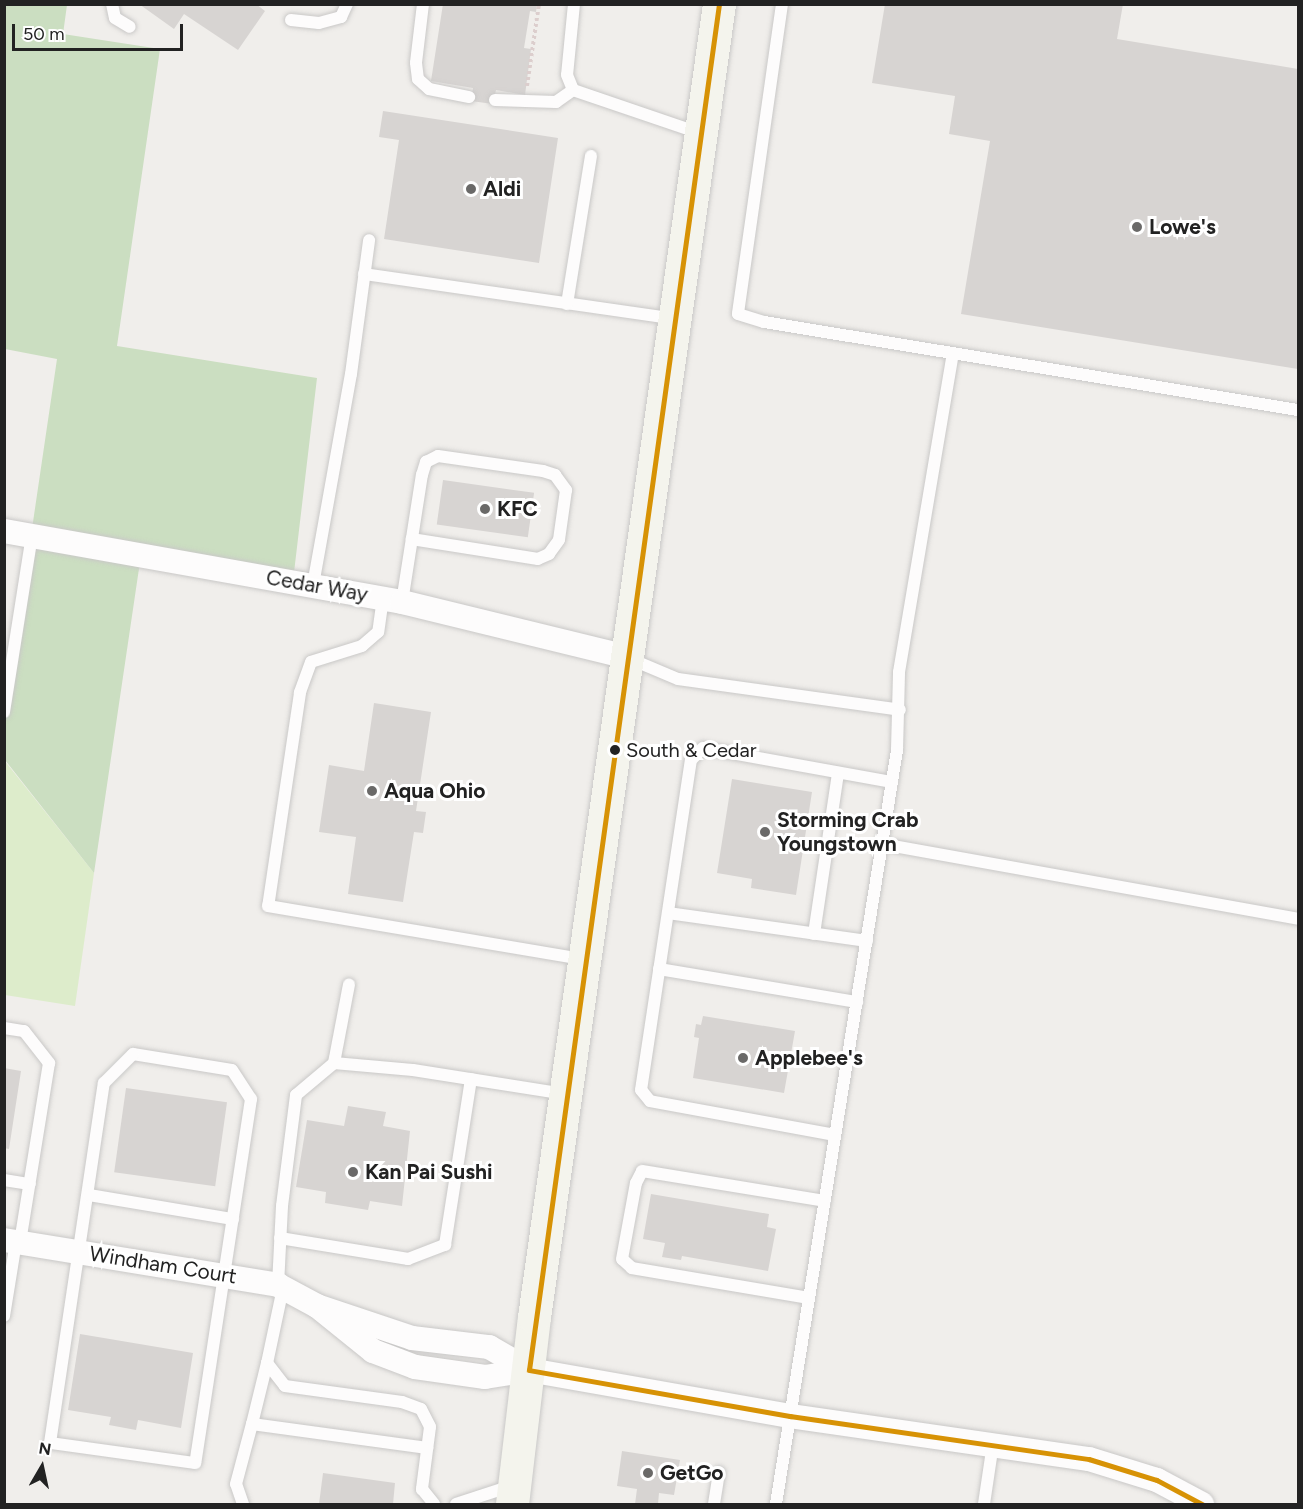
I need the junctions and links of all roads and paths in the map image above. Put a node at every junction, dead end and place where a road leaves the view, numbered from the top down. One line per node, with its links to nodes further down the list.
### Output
1 (112, 4): 9 (lane)
2 (347, 4): 8 (lane)
3 (423, 4): 11 (lane)
4 (539, 4): 13 (path)
5 (574, 4): 10 (lane)
6 (719, 4): 14 (main road)
7 (782, 4): 20 (lane)
8 (291, 20)
9 (130, 27)
10 (573, 90): 13 (lane); 14 (lane)
11 (469, 97)
12 (495, 100): 13 (lane)
13 (525, 101)
14 (701, 134): 19 (main road)
15 (591, 156): 18 (lane)
16 (369, 240): 17 (lane)
17 (364, 274): 18 (lane); 25 (lane)
18 (567, 304): 19 (lane)
19 (675, 319): 27 (main road)
20 (953, 354): 21 (lane); 28 (lane)
21 (1299, 410)
22 (4, 531): 23 (street, Cedar Way)
23 (32, 536): 25 (street, Cedar Way); 29 (lane)
24 (412, 539): 24 (lane); 26 (lane)
25 (313, 585): 26 (street, Cedar Way)
26 (393, 600): 27 (street, Cedar Way); 37 (lane)
27 (627, 657): 28 (lane); 37 (main road)
28 (900, 710): 31 (lane)
29 (4, 712)
30 (838, 772): 31 (lane); 33 (lane); 35 (lane)
31 (892, 782): 32 (lane)
32 (882, 844): 34 (lane); 36 (lane)
33 (668, 913): 35 (lane); 38 (lane)
34 (1299, 919)
35 (814, 934): 36 (lane)
36 (867, 941): 40 (lane)
37 (585, 960): 44 (main road)
38 (659, 969): 40 (lane); 45 (lane)
39 (349, 984): 42 (lane)
40 (857, 1002): 45 (lane)
41 (4, 1028): 47 (lane)
42 (334, 1063): 43 (lane); 51 (lane)
43 (471, 1079): 44 (lane); 51 (lane)
44 (566, 1094): 60 (main road)
45 (836, 1135): 49 (lane)
46 (4, 1180): 47 (lane)
47 (30, 1184): 52 (lane)
48 (89, 1195): 50 (lane); 50 (lane); 53 (lane)
49 (825, 1201): 57 (lane); 57 (lane)
50 (233, 1219): 54 (lane)
51 (280, 1238): 55 (lane)
52 (13, 1241): 53 (street, Windham Court); 56 (lane)
53 (82, 1252): 54 (street, Windham Court); 54 (lane)
54 (225, 1275): 55 (street, Windham Court)
55 (281, 1287): 59 (lane); 60 (street, Windham Court)
56 (6, 1297): 58 (lane)
57 (809, 1298): 61 (lane)
58 (4, 1316)
59 (267, 1363): 62 (lane); 64 (lane)
60 (529, 1370): 61 (street, Windham Court); 66 (main road)
61 (790, 1416): 63 (street, Windham Court); 71 (lane)
62 (252, 1424): 64 (lane); 67 (lane)
63 (993, 1444): 72 (lane); 73 (street, Windham Court)
64 (427, 1448): 68 (lane)
65 (719, 1472): 70 (lane)
66 (513, 1494): 69 (lane)
67 (243, 1504)
68 (431, 1504)
69 (456, 1504)
70 (714, 1504)
71 (776, 1504)
72 (984, 1504)
73 (1202, 1504)

